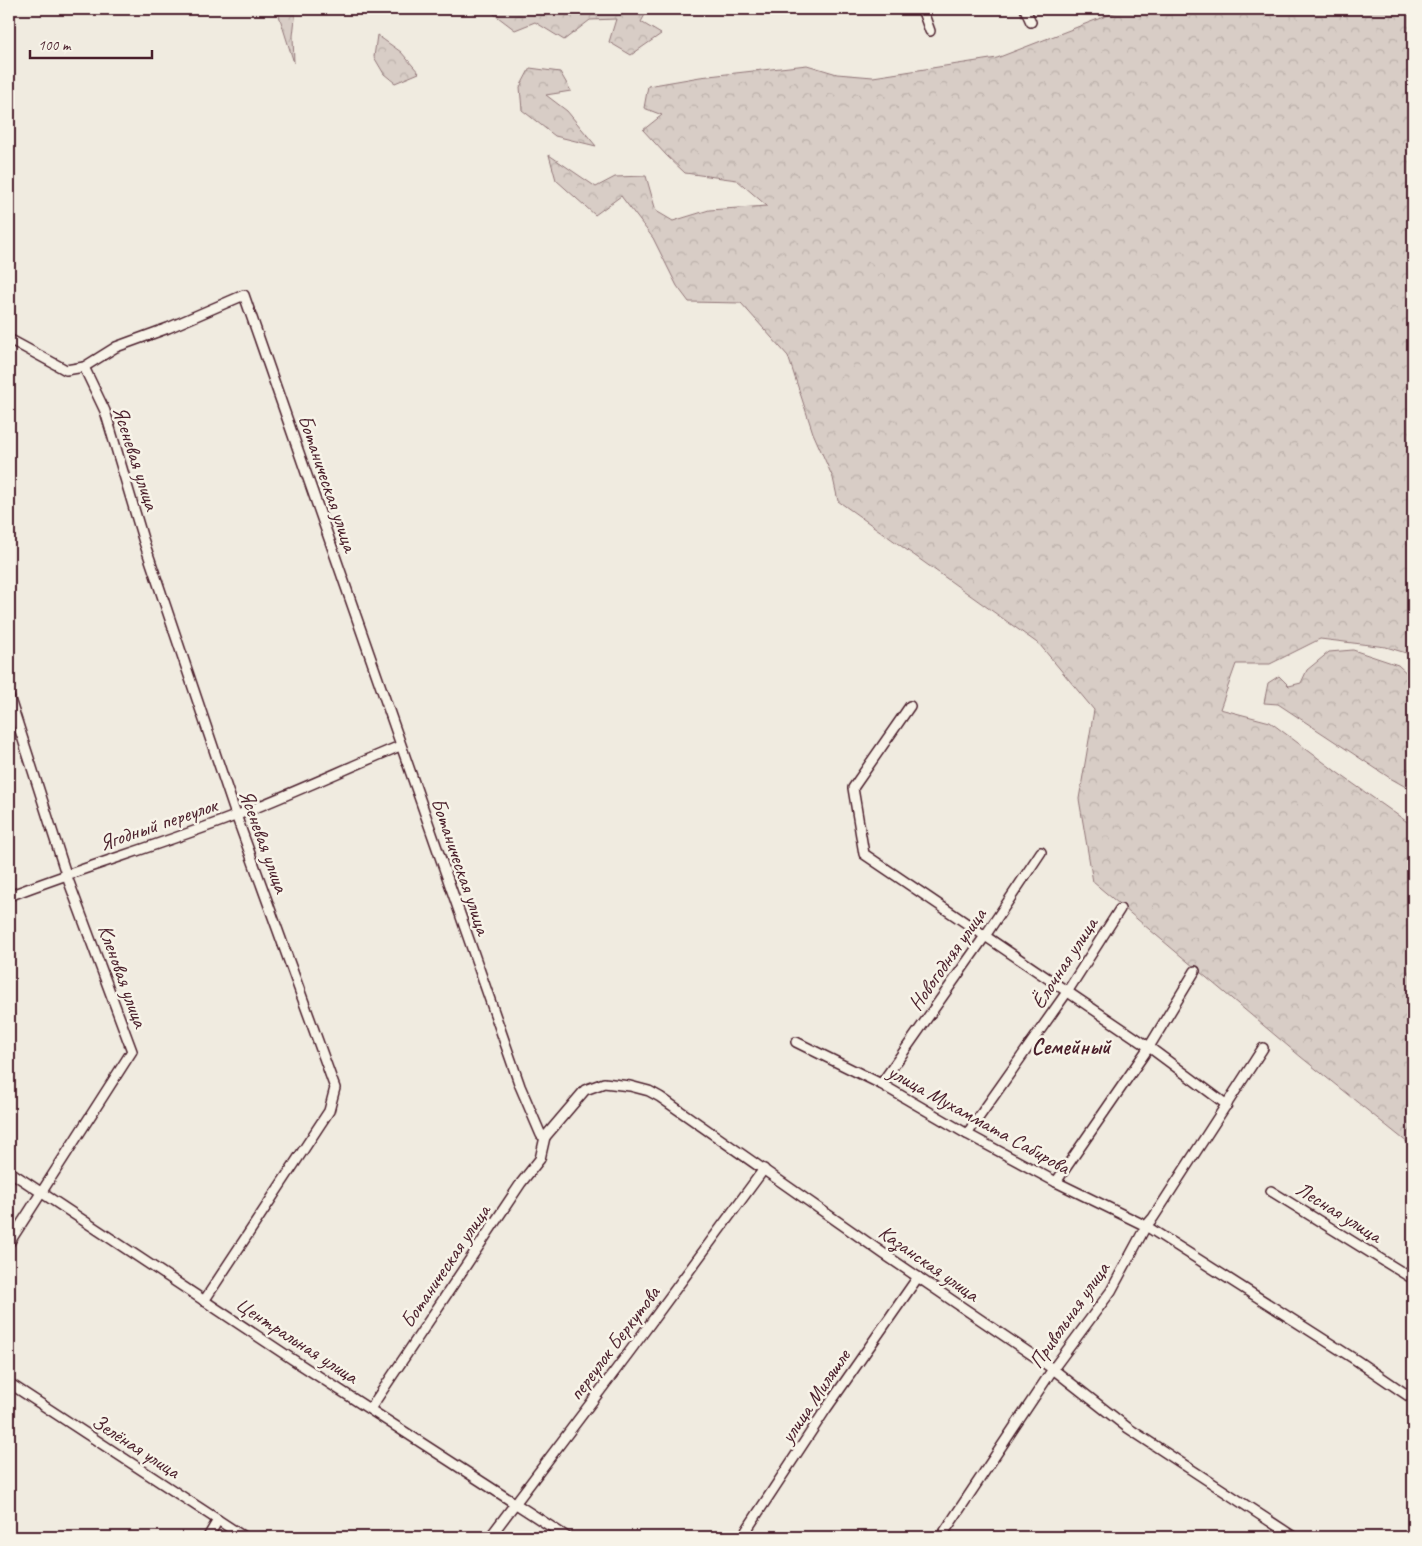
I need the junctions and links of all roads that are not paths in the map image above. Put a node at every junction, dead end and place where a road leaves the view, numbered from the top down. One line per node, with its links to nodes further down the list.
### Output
1 (922, 9): 4 (street)
2 (1026, 9): 3 (street)
3 (1031, 22)
4 (930, 31)
5 (9, 339): 6 (street)
6 (84, 367): 9 (street, Ботаническая улица); 10 (street, Ясеневая улица)
7 (9, 696): 12 (street, Кленовая улица)
8 (910, 706): 15 (street)
9 (400, 746): 10 (street, Ягодный переулок); 24 (street, Ботаническая улица)
10 (236, 816): 12 (street, Ягодный переулок); 34 (street, Ясеневая улица)
11 (1041, 852): 15 (street, Новогодняя улица)
12 (66, 874): 13 (street, Ягодный переулок); 29 (street, Кленовая улица)
13 (9, 896)
14 (1120, 909): 17 (street, Ёлочная улица)
15 (985, 936): 17 (street); 21 (street, Новогодняя улица)
16 (1195, 971): 19 (street)
17 (1067, 992): 19 (street); 23 (street, Ёлочная улица)
18 (796, 1042): 21 (street, улица Мухаммата Сабирова)
19 (1149, 1047): 22 (street); 27 (street)
20 (1263, 1048): 22 (street, Привольная улица)
21 (881, 1084): 23 (street, улица Мухаммата Сабирова)
22 (1227, 1105): 30 (street, Привольная улица)
23 (967, 1134): 27 (street, улица Мухаммата Сабирова)
24 (545, 1137): 25 (street, Казанская улица); 38 (street, Ботаническая улица)
25 (764, 1169): 32 (street, Казанская улица); 39 (street, переулок Беркутова)
26 (9, 1171): 29 (street, Центральная улица)
27 (1056, 1182): 30 (street, улица Мухаммата Сабирова)
28 (1272, 1191): 33 (street, Лесная улица)
29 (42, 1193): 31 (street, Кленовая улица); 34 (street, Центральная улица)
30 (1146, 1226): 35 (street, Привольная улица); 37 (street)
31 (9, 1243)
32 (918, 1277): 35 (street, Казанская улица); 46 (street, улица Миляшле)
33 (1413, 1279)
34 (204, 1301): 38 (street, Центральная улица)
35 (1053, 1369): 41 (street, Привольная улица); 48 (street, Казанская улица)
36 (9, 1383): 40 (street, Зелёная улица)
37 (1413, 1399)
38 (370, 1409): 39 (street, Центральная улица)
39 (516, 1503): 44 (street, переулок Беркутова); 45 (street, Центральная улица)
40 (218, 1520): 42 (street); 43 (street, Зелёная улица)
41 (943, 1535): 47 (street)
42 (208, 1537)
43 (244, 1537)
44 (490, 1537)
45 (567, 1537)
46 (742, 1537)
47 (953, 1537)
48 (1294, 1537)

